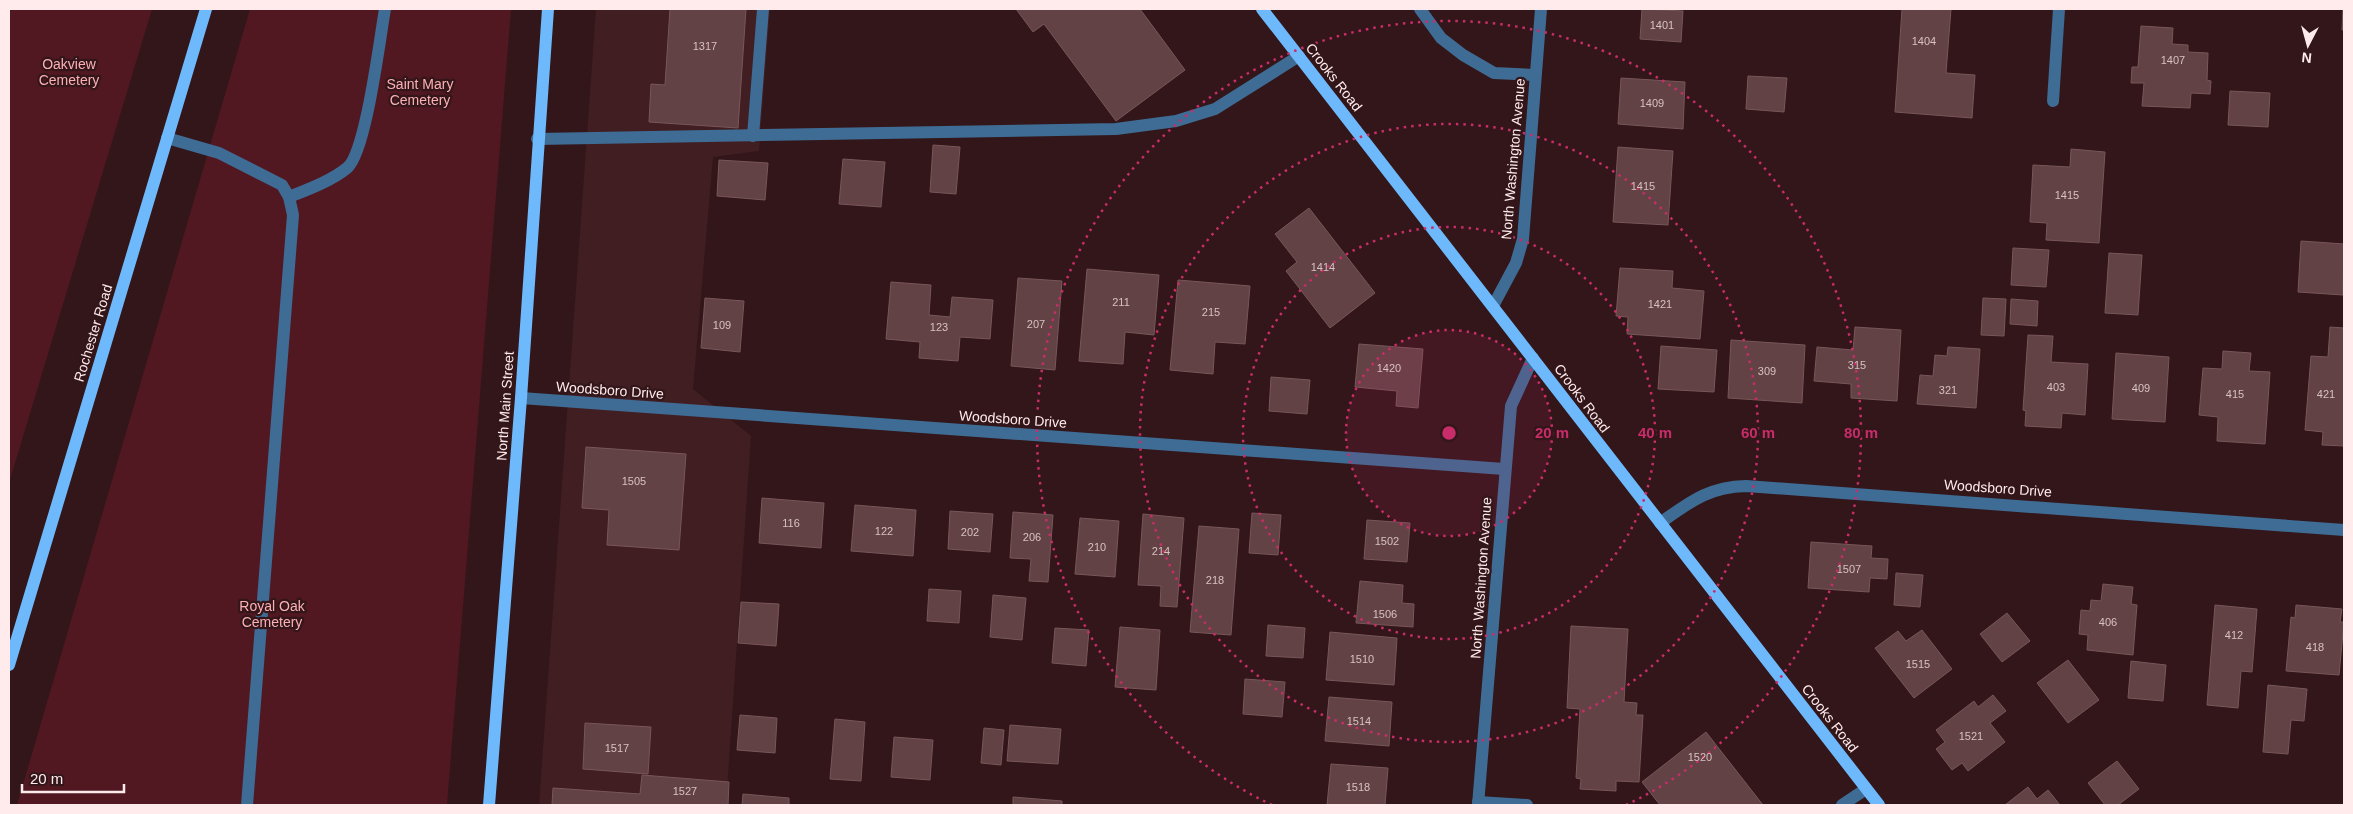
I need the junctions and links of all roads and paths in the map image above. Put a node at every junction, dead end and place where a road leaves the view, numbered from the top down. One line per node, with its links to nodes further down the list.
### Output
1 (206, 9): 13 (main road, Rochester Road)
2 (385, 9): 15 (street)
3 (548, 9): 14 (main road, North Main Street)
4 (764, 9): 12 (street)
5 (1262, 9): 9 (main road, Crooks Road)
6 (1420, 9): 10 (street)
7 (1541, 9): 10 (street, North Washington Avenue)
8 (2059, 9): 11 (street)
9 (1299, 56): 12 (street); 16 (main road, Crooks Road)
10 (1535, 74): 16 (street, North Washington Avenue)
11 (2053, 101)
12 (753, 136): 14 (street)
13 (167, 138): 15 (street); 22 (main road, Rochester Road)
14 (537, 139): 18 (main road, North Main Street)
15 (289, 196): 25 (street)
16 (1494, 306): 17 (main road, Crooks Road)
17 (1533, 358): 19 (street, North Washington Avenue); 20 (main road, Crooks Road)
18 (521, 398): 19 (street, Woodsboro Drive); 26 (main road, North Main Street)
19 (1504, 469): 24 (street, North Washington Avenue)
20 (1660, 523): 21 (street, Woodsboro Drive); 23 (main road, Crooks Road)
21 (2344, 530)
22 (9, 665)
23 (1866, 789): 28 (street); 29 (main road, Crooks Road)
24 (1478, 804): 27 (street)
25 (247, 805)
26 (488, 805)
27 (1527, 805)
28 (1842, 805)
29 (1879, 805)

